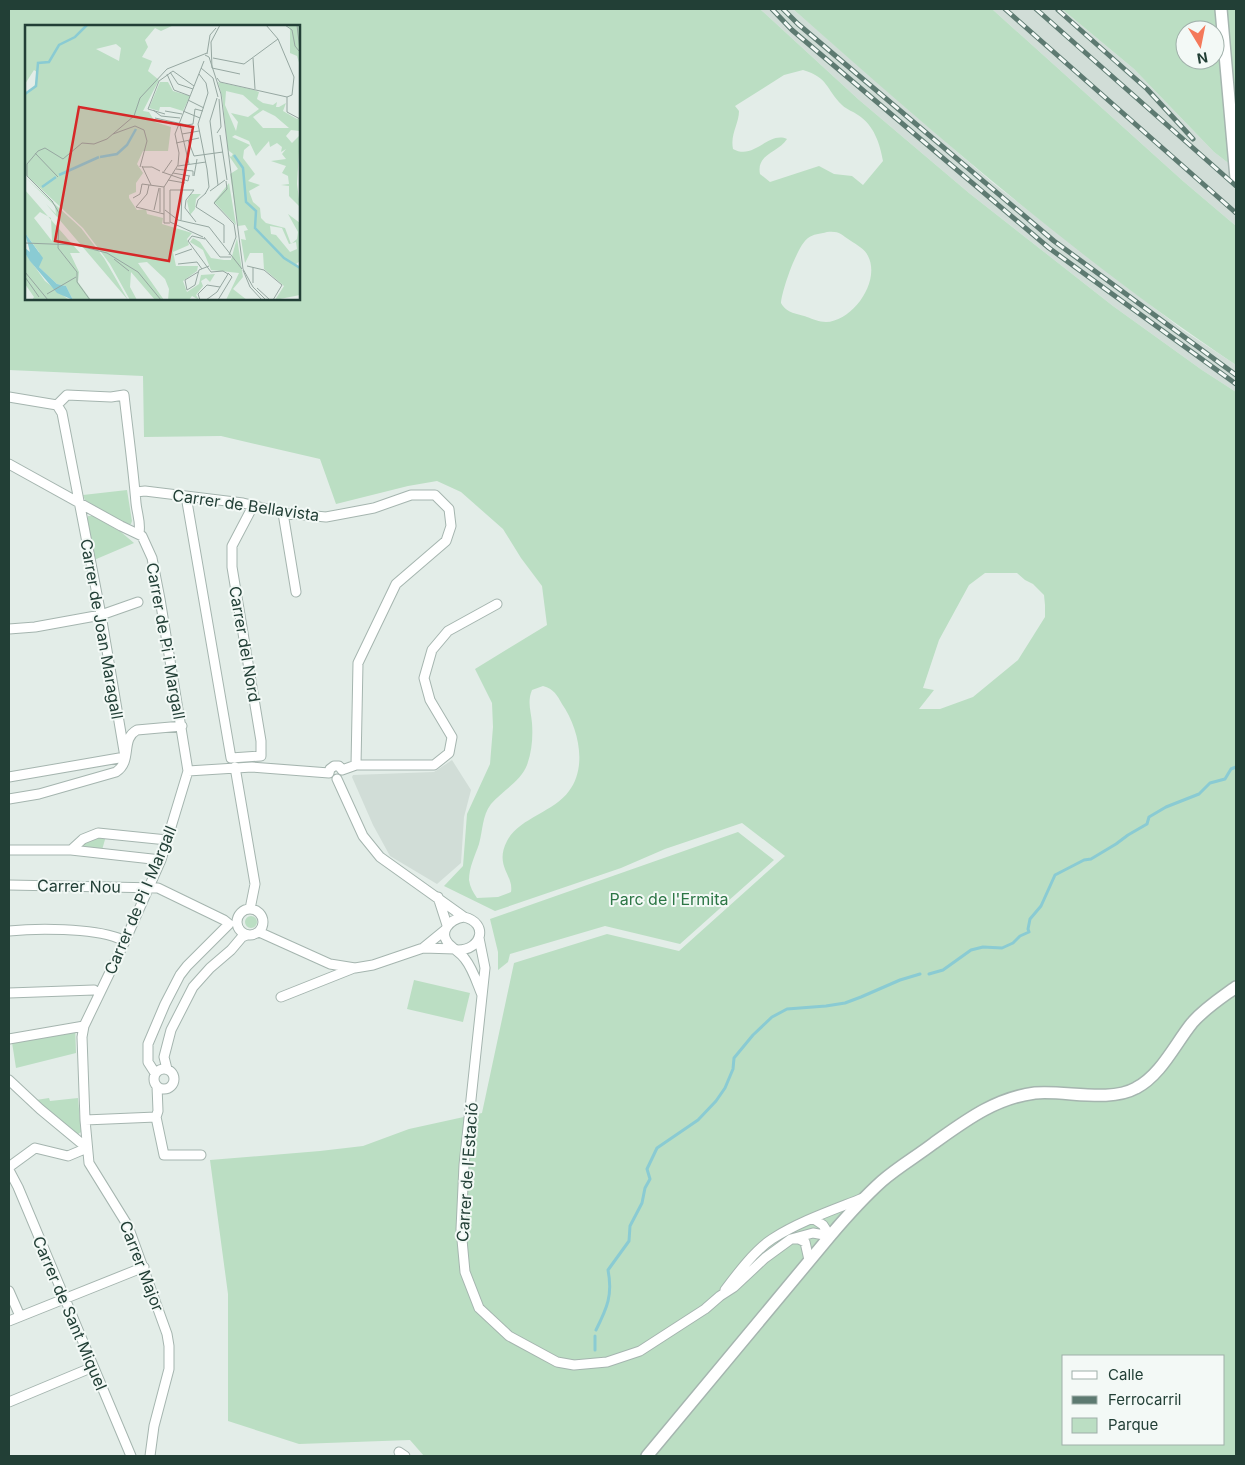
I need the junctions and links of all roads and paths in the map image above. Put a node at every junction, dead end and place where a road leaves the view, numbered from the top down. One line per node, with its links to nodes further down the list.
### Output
1 (1221, 9): 2 (street)
2 (1236, 174): 3 (street)
3 (1236, 178)
4 (9, 397): 5 (street)
5 (56, 405): 7 (street); 9 (street, Carrer de Joan Maragall)
6 (9, 464): 9 (street)
7 (136, 492): 8 (street, Carrer de Bellavista); 12 (street)
8 (186, 496): 10 (street, Carrer de Bellavista); 20 (street)
9 (78, 502): 12 (street); 16 (street, Carrer de Joan Maragall)
10 (253, 506): 11 (street, Carrer de Bellavista); 20 (street, Carrer del Nord)
11 (282, 513): 13 (street); 21 (street, Carrer de Bellavista)
12 (139, 533): 18 (street, Carrer de Pi i Margall)
13 (296, 592)
14 (138, 602): 16 (street)
15 (497, 604): 21 (street)
16 (101, 615): 17 (street); 19 (street, Carrer de Joan Maragall)
17 (9, 629)
18 (182, 726): 19 (street); 22 (street, Carrer de Pi i Margall)
19 (125, 757): 24 (street); 25 (street)
20 (233, 762): 22 (street); 23 (street); 33 (street)
21 (356, 765): 23 (street)
22 (188, 771): 26 (street, Carrer de Pi I Margall)
23 (333, 776): 32 (street, Carrer de l'Estació)
24 (9, 777)
25 (9, 799)
26 (167, 840): 28 (street); 29 (street, Carrer de Pi I Margall)
27 (9, 850): 28 (street)
28 (71, 850): 29 (street)
29 (161, 860): 31 (street, Carrer de Pi I Margall)
30 (9, 885): 31 (street, Carrer Nou)
31 (148, 887): 35 (street, Carrer Nou); 50 (street, Carrer de Pi I Margall)
32 (438, 897): 34 (street, Carrer de l'Estació); 36 (street)
33 (250, 909): 35 (street); 38 (street)
34 (464, 917): 36 (street); 41 (street, Carrer de l'Estació)
35 (233, 925): 39 (street); 53 (street)
36 (446, 928): 42 (street); 43 (street)
37 (9, 931): 40 (street)
38 (259, 932): 39 (street); 44 (street)
39 (247, 935): 52 (street)
40 (118, 938)
41 (479, 938): 43 (street); 48 (street, Carrer de l'Estació)
42 (423, 948): 43 (street); 44 (street)
43 (457, 950): 48 (street)
44 (355, 968): 49 (street)
45 (1236, 987): 61 (street)
46 (94, 990): 47 (street)
47 (9, 992)
48 (482, 995): 68 (street, Carrer de l'Estació)
49 (282, 997)
50 (84, 1026): 51 (street); 57 (street, Carrer Major)
51 (12, 1038)
52 (167, 1069): 53 (street); 55 (street)
53 (155, 1074): 55 (street)
54 (9, 1080): 58 (street)
55 (157, 1086): 56 (street)
56 (156, 1116): 57 (street); 59 (street)
57 (85, 1120): 58 (street, Carrer Major)
58 (87, 1148): 60 (street); 66 (street, Carrer Major)
59 (201, 1155)
60 (9, 1168): 69 (street, Carrer de Sant Miquel)
61 (865, 1197): 62 (street, Carrer de l'Estació); 63 (street)
62 (814, 1218): 63 (street); 68 (street, Carrer de l'Estació)
63 (830, 1236): 64 (street, Carrer de l'Estació); 65 (street)
64 (791, 1239): 65 (street); 68 (street, Carrer de l'Estació)
65 (809, 1260): 76 (street)
66 (144, 1267): 69 (street); 75 (street, Carrer Major)
67 (9, 1291): 70 (street)
68 (720, 1296)
69 (65, 1299): 70 (street); 72 (street, Carrer de Sant Miquel)
70 (20, 1316): 71 (street)
71 (9, 1321)
72 (93, 1367): 73 (street); 74 (street, Carrer de Sant Miquel)
73 (9, 1402)
74 (131, 1456)
75 (150, 1456)
76 (647, 1456)

